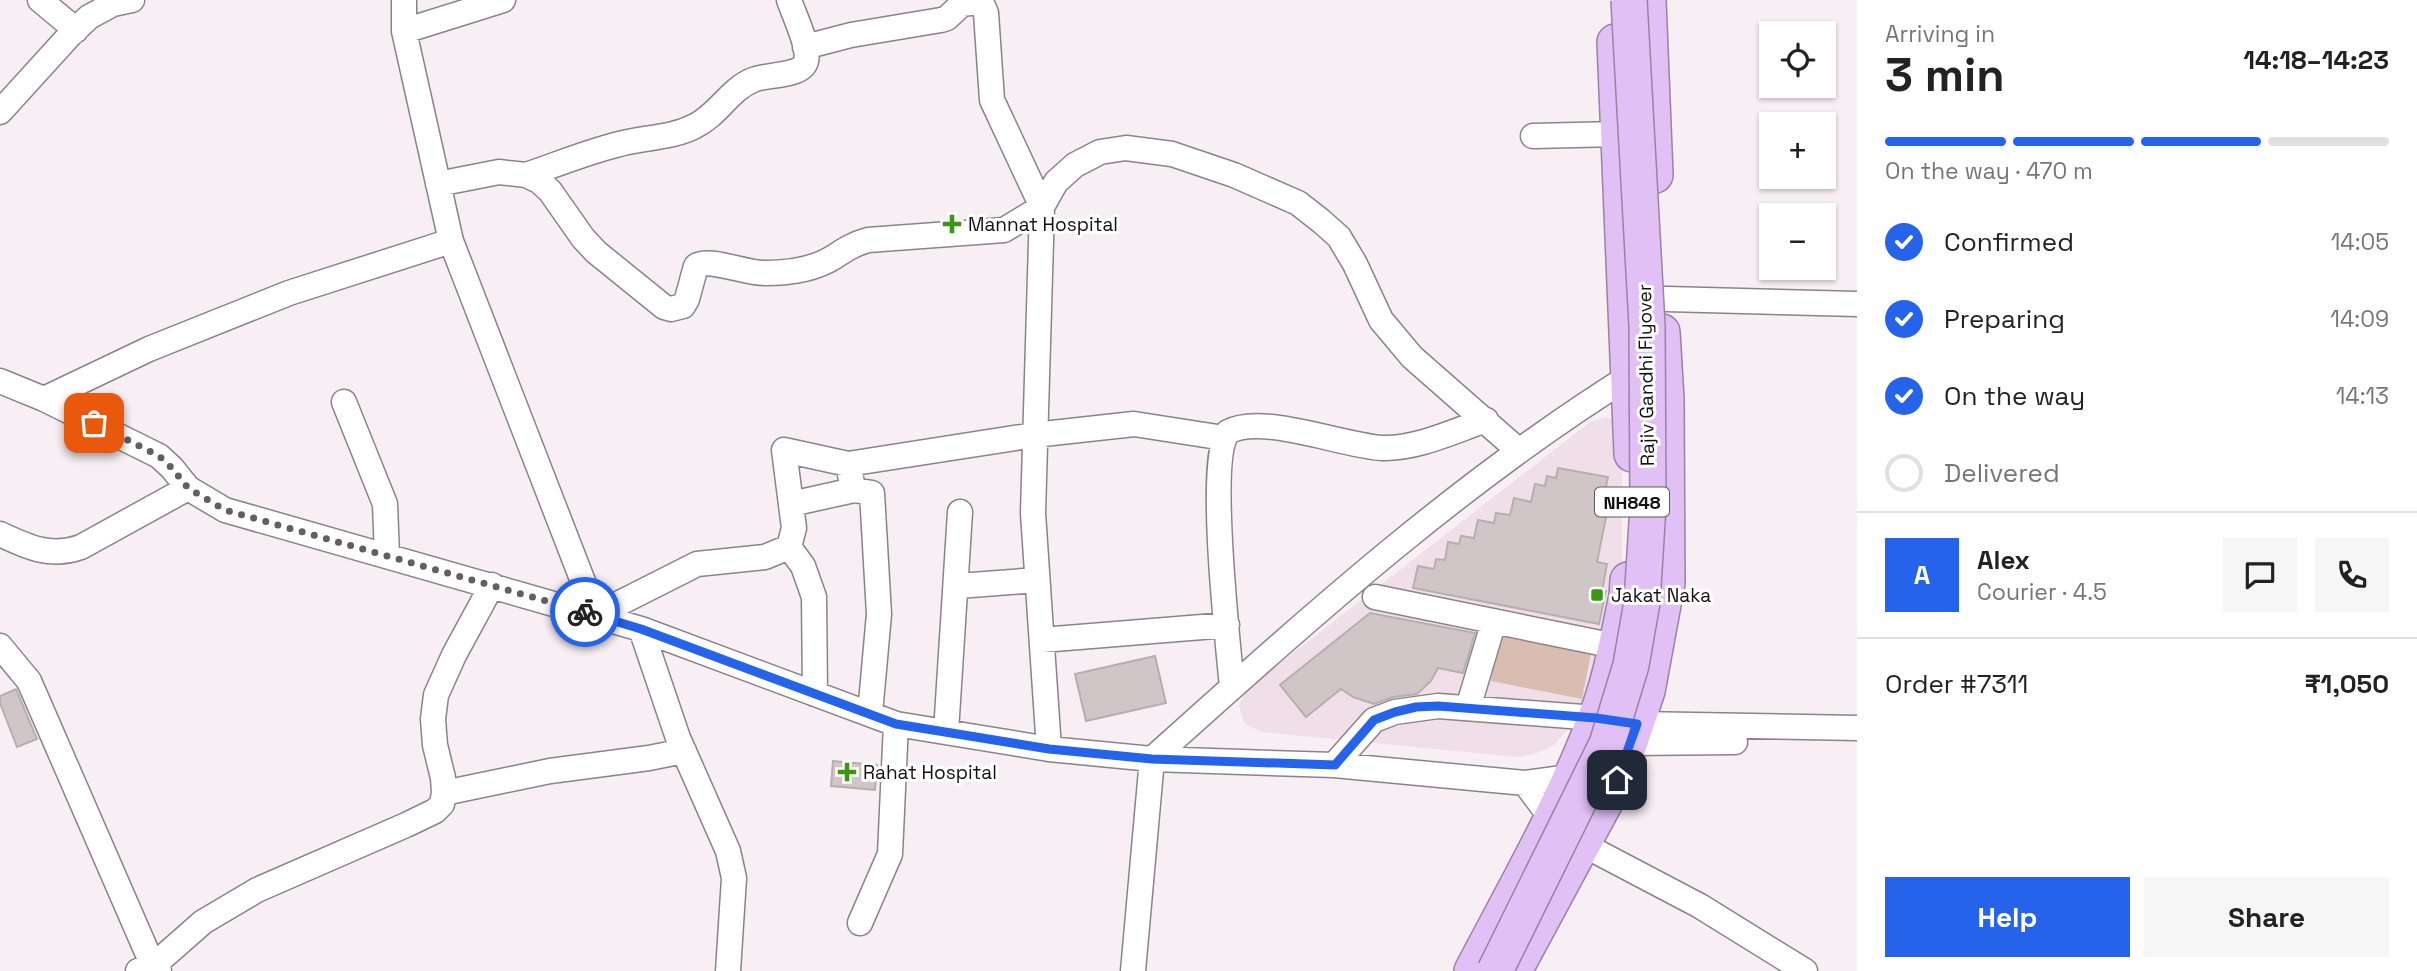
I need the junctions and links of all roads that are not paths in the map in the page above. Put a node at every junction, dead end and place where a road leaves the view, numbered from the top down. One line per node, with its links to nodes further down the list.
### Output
1 (40, 0): 10 (street)
2 (67, 0): 10 (street)
3 (132, 0): 10 (street)
4 (404, 0): 11 (street)
5 (503, 0): 11 (street)
6 (789, 0): 12 (street)
7 (1613, 0): 14 (highway, NH848)
8 (1629, 0): 76 (highway, Rajiv Gandhi Flyover, bridge)
9 (1648, 0): 21 (highway, NH848)
10 (76, 30): 13 (street)
11 (404, 31): 17 (street)
12 (805, 47): 16 (street); 18 (street)
13 (0, 112)
14 (1618, 134): 15 (street); 20 (highway, NH848)
15 (1533, 136)
16 (526, 175): 17 (street); 18 (street)
17 (438, 184): 19 (street)
18 (1042, 207): 28 (street); 29 (street)
19 (451, 241): 26 (street); 44 (street)
20 (1625, 297): 21 (street); 24 (highway, NH848)
21 (1660, 299): 22 (street); 23 (highway, NH848)
22 (1857, 304)
23 (1663, 356): 24 (street); 59 (highway, NH848)
24 (1629, 377): 31 (street); 50 (highway, NH848)
25 (0, 381): 26 (street)
26 (44, 399): 33 (street)
27 (344, 402): 39 (street)
28 (1486, 420): 30 (street); 31 (street)
29 (1034, 435): 30 (street); 32 (street); 40 (street)
30 (1224, 438): 46 (street)
31 (1518, 450): 51 (street)
32 (848, 464): 34 (street); 35 (street)
33 (188, 488): 37 (street); 39 (street)
34 (853, 490): 35 (street); 54 (street)
35 (790, 504): 38 (street)
36 (960, 512): 42 (street)
37 (0, 534)
38 (789, 547): 44 (street); 52 (street)
39 (387, 555): 41 (street)
40 (1037, 580): 42 (street); 48 (street)
41 (492, 585): 44 (street); 67 (street)
42 (955, 591): 58 (street)
43 (1375, 597): 45 (street)
44 (596, 615): 47 (street)
45 (1494, 621): 50 (street); 53 (street)
46 (1227, 625): 48 (street); 51 (street)
47 (641, 629): 52 (street); 62 (street)
48 (1042, 640): 61 (street)
49 (0, 646): 72 (street)
50 (1615, 646): 55 (highway, NH848)
51 (1232, 687): 63 (street)
52 (815, 694): 54 (street)
53 (1468, 708): 55 (street); 64 (street)
54 (870, 714): 56 (street)
55 (1592, 721): 59 (street); 65 (highway, NH848)
56 (896, 724): 58 (street); 71 (street)
57 (1857, 728): 59 (street)
58 (946, 732): 61 (street)
59 (1633, 734): 60 (street); 68 (highway, NH848)
60 (1857, 741)
61 (1049, 749): 63 (street)
62 (684, 751): 67 (street); 73 (street)
63 (1152, 759): 64 (street); 74 (street)
64 (1335, 765): 66 (street)
65 (1570, 777): 66 (street); 68 (street); 69 (highway, NH848)
66 (1525, 783): 69 (street)
67 (444, 793): 72 (street)
68 (1607, 800): 70 (highway, NH848)
69 (1551, 818): 70 (street); 75 (highway, NH848)
70 (1584, 845): 77 (highway, NH848); 78 (street)
71 (860, 923)
72 (150, 970)
73 (728, 971)
74 (1133, 971)
75 (1472, 971)
76 (1495, 971)
77 (1514, 971)
78 (1805, 971)

